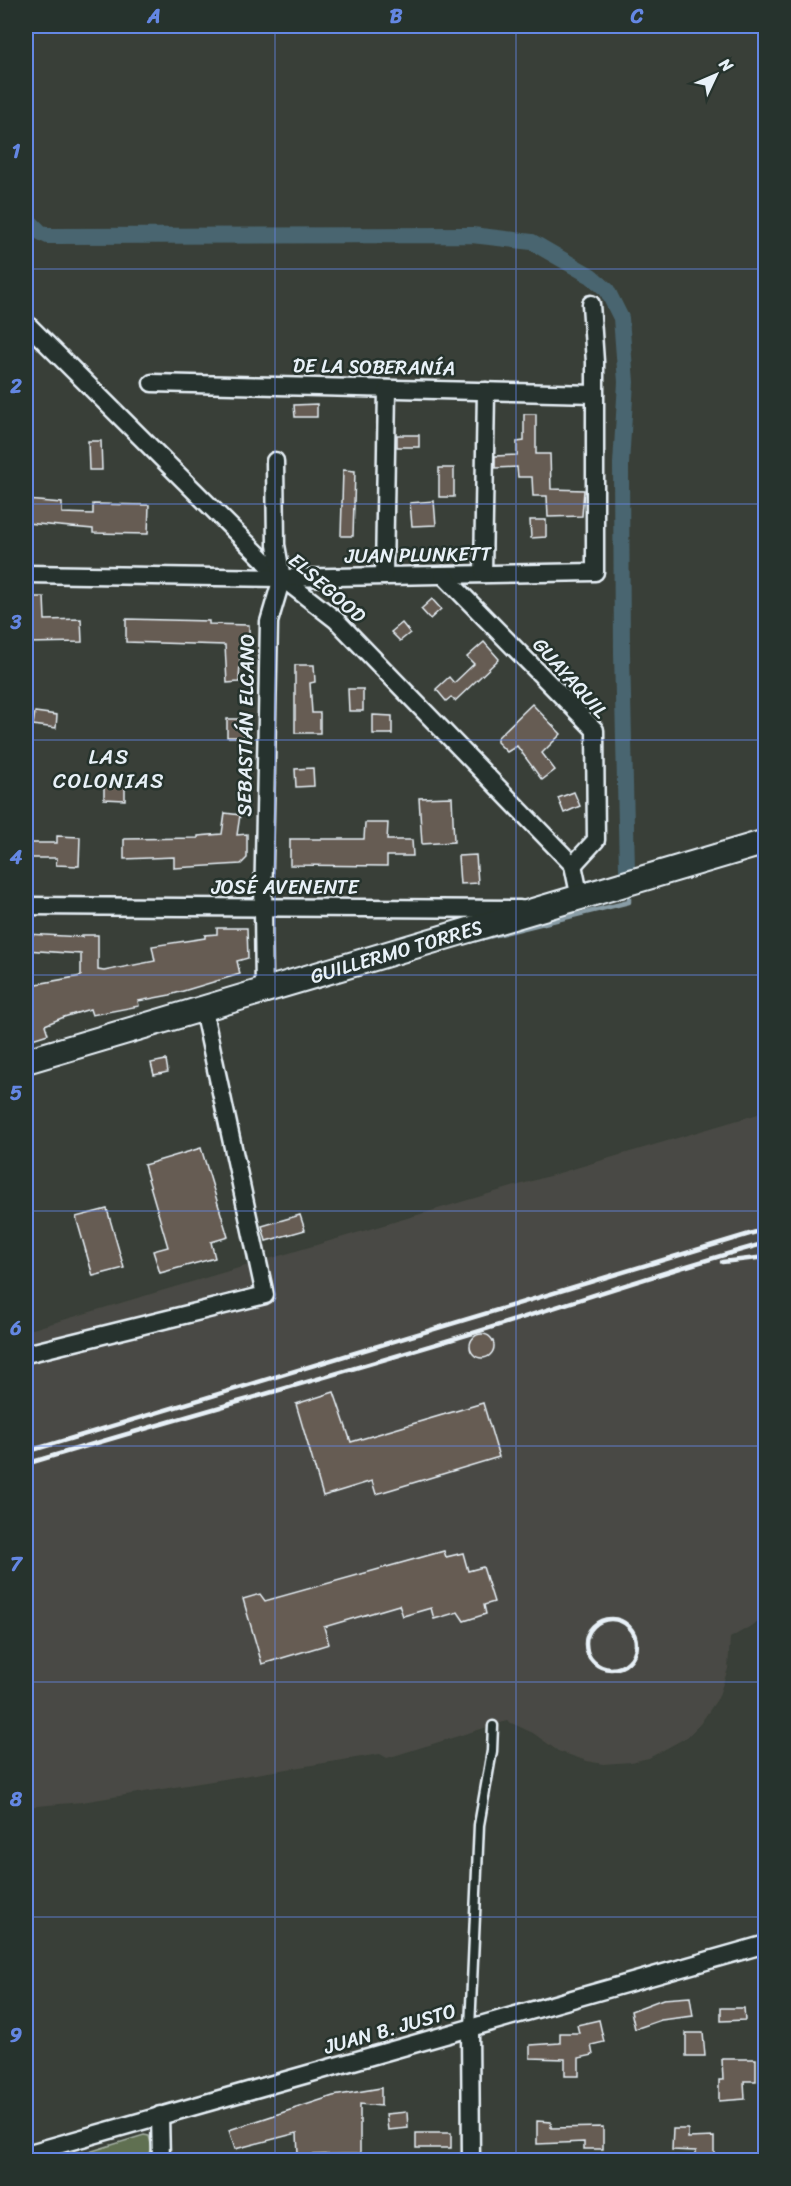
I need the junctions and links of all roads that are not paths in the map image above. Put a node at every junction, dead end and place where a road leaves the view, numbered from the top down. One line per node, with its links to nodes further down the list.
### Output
1 (591, 304): 6 (street)
2 (26, 322): 12 (street, ELSEGOOD)
3 (152, 383): 4 (street, DE LA SOBERANÍA)
4 (387, 389): 5 (street, DE LA SOBERANÍA); 11 (street)
5 (486, 391): 6 (street, DE LA SOBERANÍA); 9 (street)
6 (596, 394): 9 (street, JUAN PLUNKETT)
7 (275, 461): 12 (street, SEBASTIÁN ELCANO)
8 (26, 574): 12 (street, JUAN PLUNKETT)
9 (483, 574): 10 (street, JUAN PLUNKETT)
10 (443, 575): 11 (street, JUAN PLUNKETT); 14 (street, GUAYAQUIL)
11 (384, 576): 12 (street, JUAN PLUNKETT)
12 (282, 578): 14 (street, ELSEGOOD); 17 (street, SEBASTIÁN ELCANO)
13 (765, 842): 15 (main road, GUILLERMO TORRES)
14 (573, 865): 15 (street)
15 (580, 898): 18 (main road, GUILLERMO TORRES)
16 (26, 906): 17 (street, JOSÉ AVENENTE)
17 (262, 908): 18 (street, JOSÉ AVENENTE); 19 (street, SEBASTIÁN ELCANO)
18 (544, 909): 19 (main road, GUILLERMO TORRES)
19 (264, 991): 20 (main road, GUILLERMO TORRES)
20 (203, 1009): 21 (main road, GUILLERMO TORRES); 22 (street)
21 (26, 1061)
22 (26, 1354)
23 (493, 1726): 25 (lane)
24 (765, 1944): 25 (street, JUAN B. JUSTO)
25 (470, 2028): 26 (street, JUAN B. JUSTO); 29 (street)
26 (160, 2115): 27 (street, JUAN B. JUSTO); 28 (street)
27 (26, 2154)
28 (161, 2160)
29 (471, 2160)

